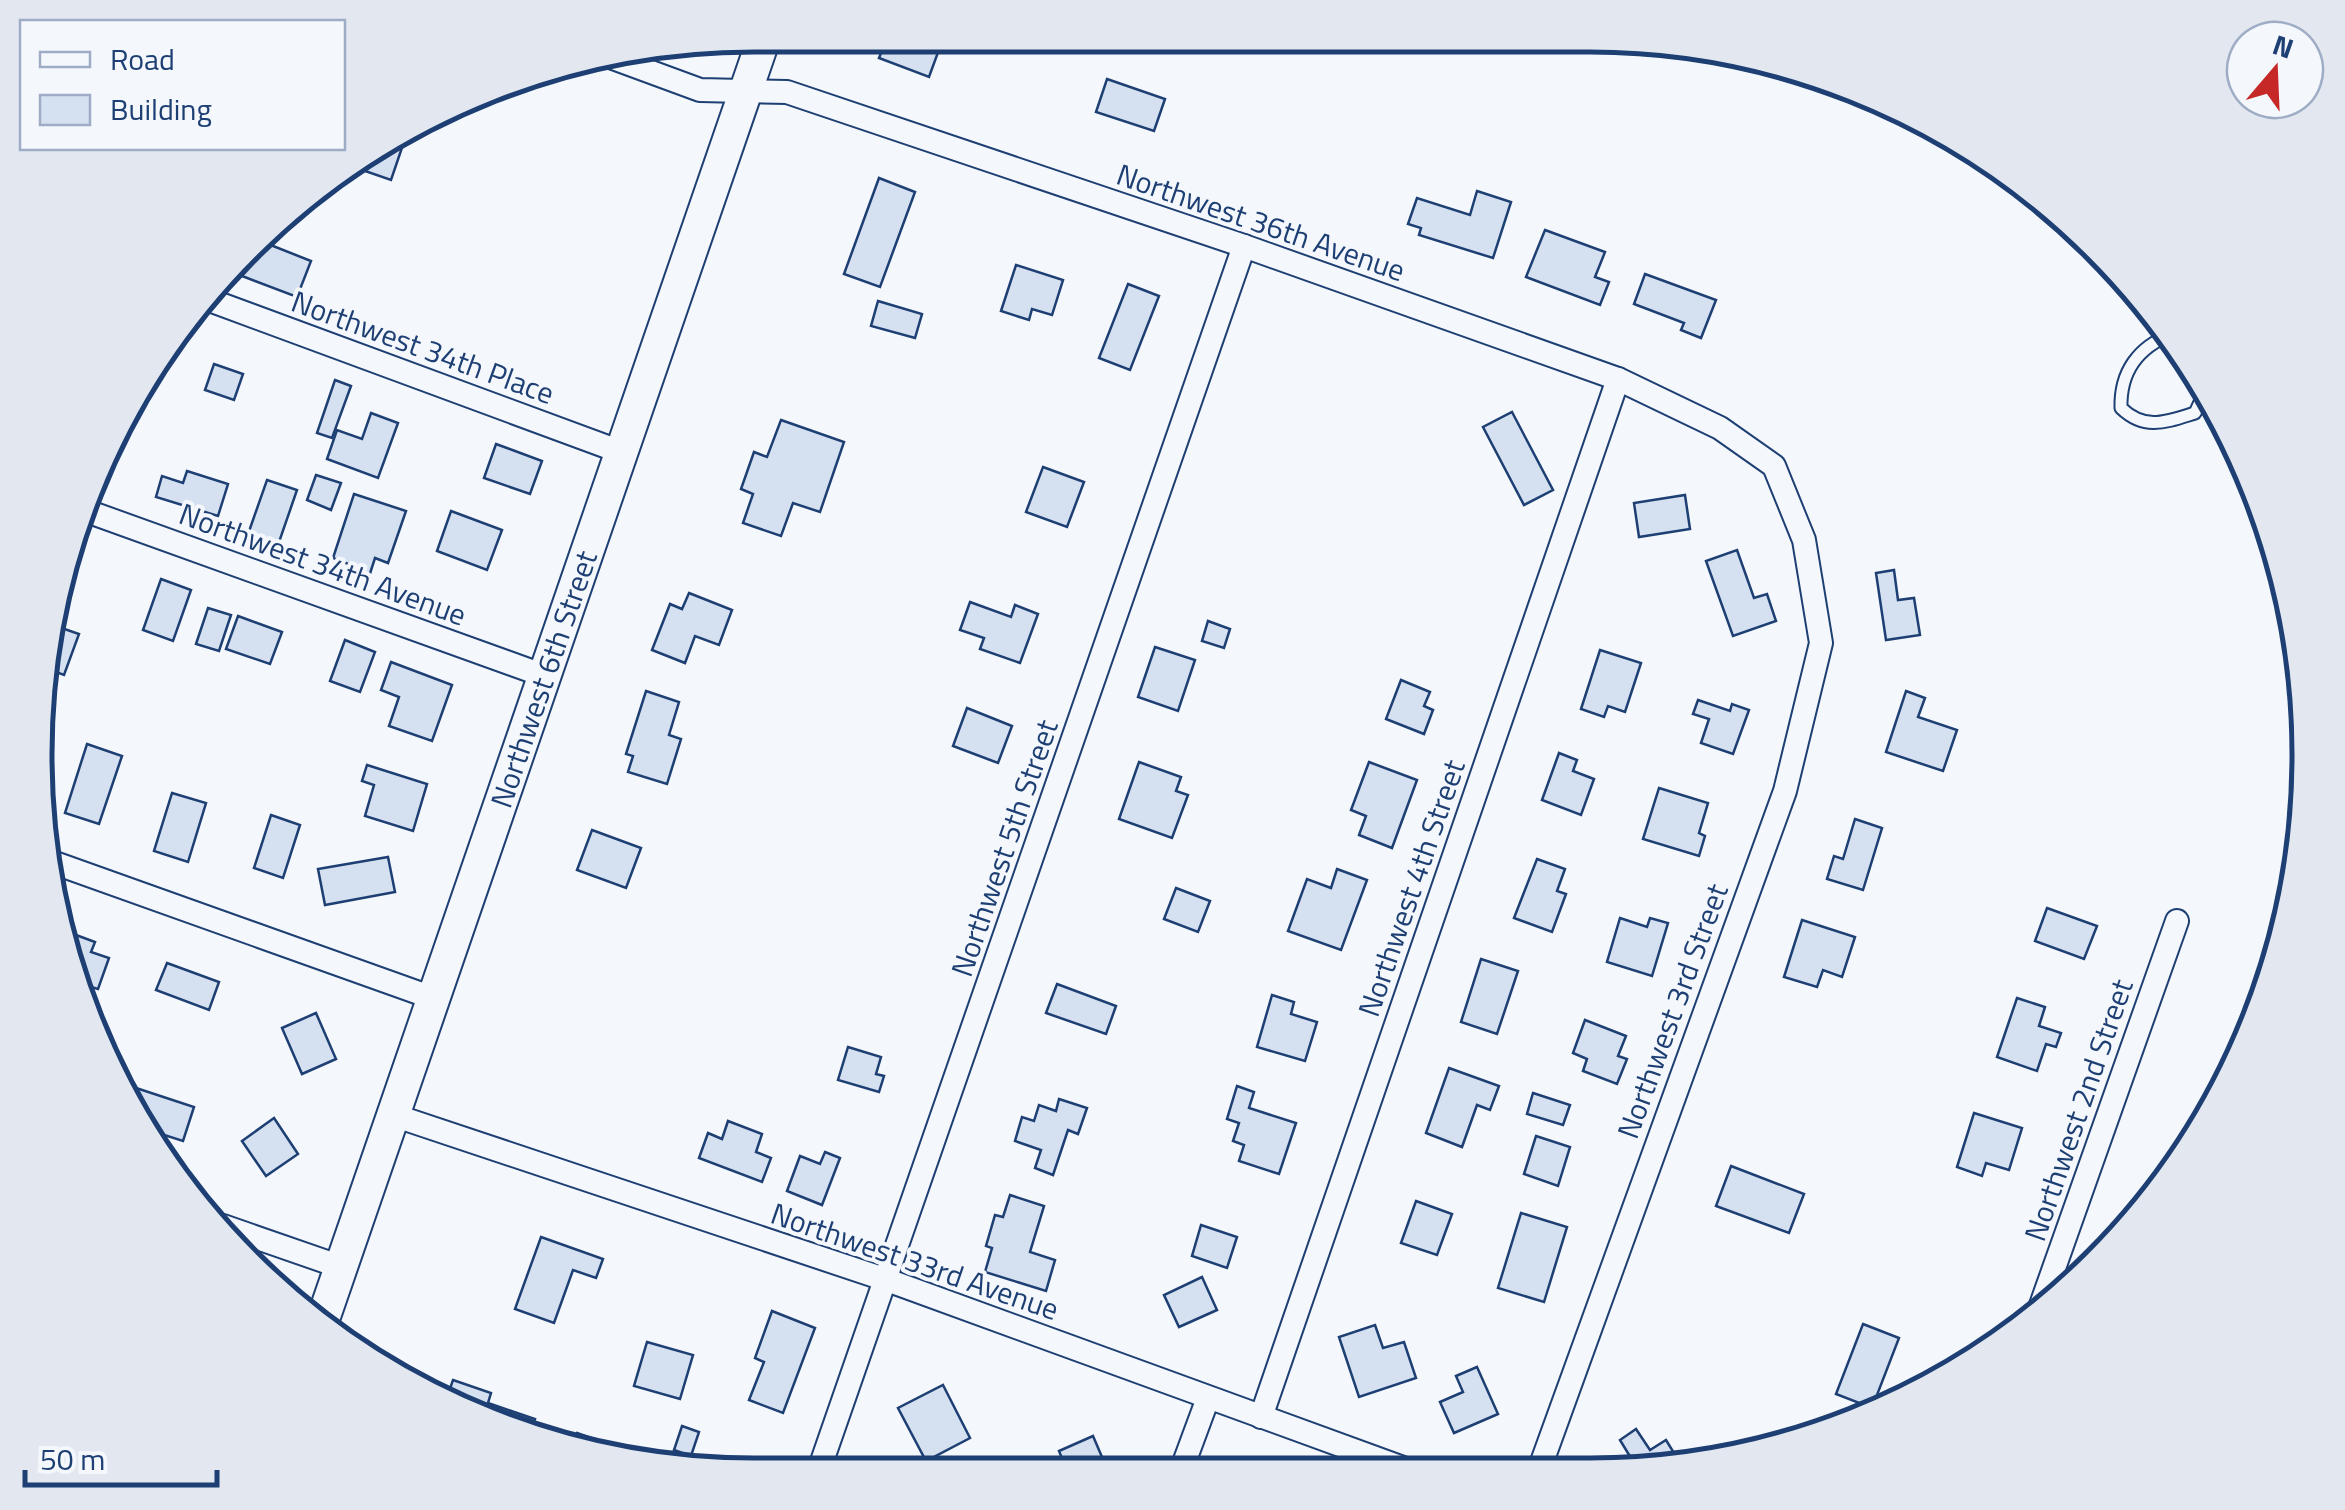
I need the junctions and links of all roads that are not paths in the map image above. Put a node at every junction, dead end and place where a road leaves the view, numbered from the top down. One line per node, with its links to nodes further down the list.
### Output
1 (759, 52): 3 (main road, Northwest 6th Street)
2 (630, 64): 3 (street, Northwest 36th Avenue)
3 (746, 92): 4 (street, Northwest 36th Avenue); 9 (main road, Northwest 6th Street)
4 (1244, 246): 7 (street, Northwest 36th Avenue); 19 (street, Northwest 5th Street)
5 (218, 303): 9 (street, Northwest 34th Place)
6 (2156, 340): 8 (lane)
7 (1618, 379): 11 (street, Northwest 36th Avenue); 23 (street, Northwest 4th Street)
8 (2199, 405)
9 (621, 452): 12 (main road, Northwest 6th Street)
10 (95, 515): 12 (street, Northwest 34th Avenue)
11 (1808, 562): 27 (street, Northwest 3rd Street)
12 (545, 676): 15 (main road, Northwest 6th Street)
13 (62, 866): 15 (street)
14 (2177, 922): 20 (street, Northwest 2nd Street)
15 (433, 998): 16 (main road, Northwest 6th Street)
16 (393, 1115): 18 (main road, Northwest 6th Street); 19 (street, Northwest 33rd Avenue)
17 (240, 1232): 18 (street)
18 (341, 1267): 21 (main road, Northwest 6th Street)
19 (887, 1280): 22 (street, Northwest 33rd Avenue); 24 (street, Northwest 5th Street)
20 (2047, 1288)
21 (326, 1311)
22 (1208, 1398): 23 (street, Northwest 33rd Avenue); 25 (street)
23 (1261, 1417): 26 (street, Northwest 33rd Avenue)
24 (823, 1458)
25 (1186, 1458)
26 (1375, 1458)
27 (1543, 1458)

